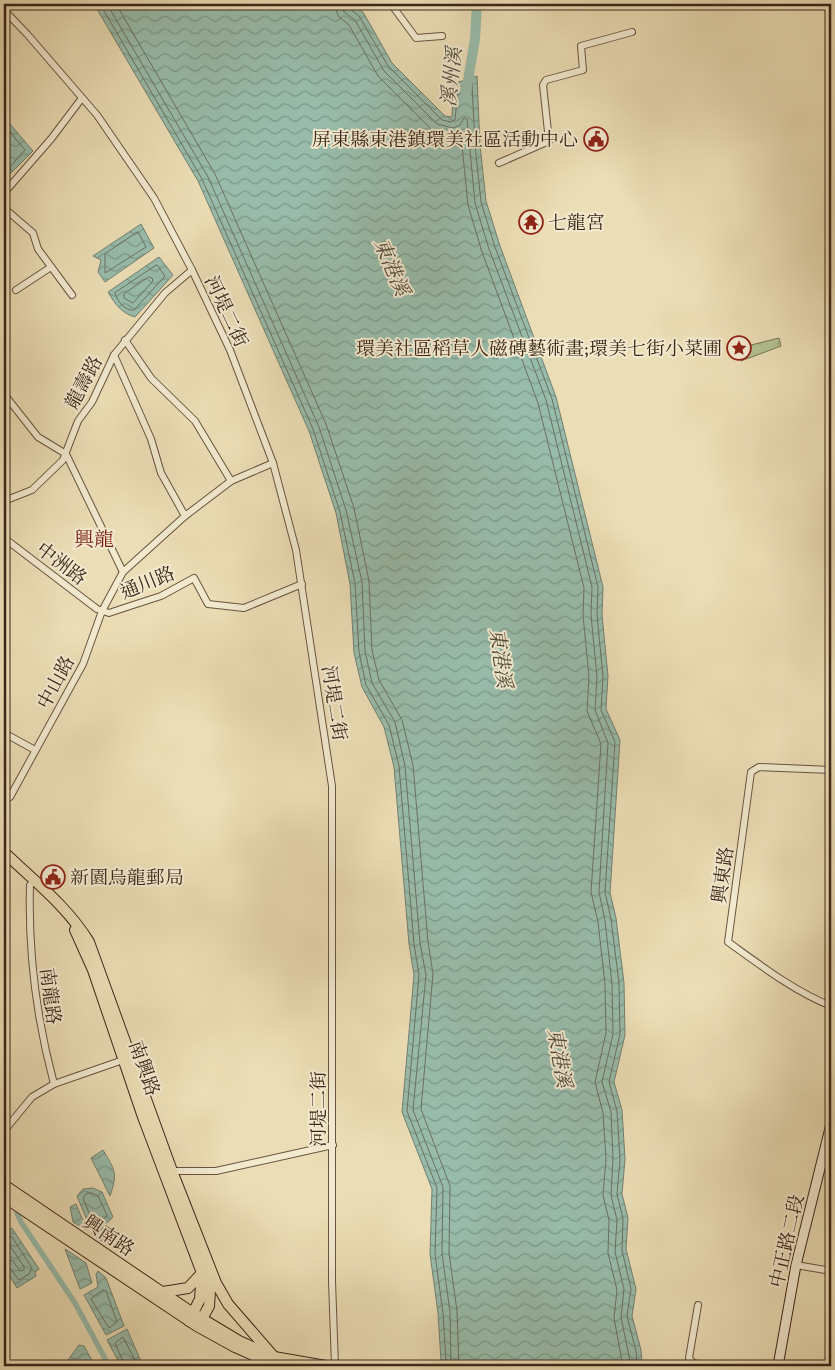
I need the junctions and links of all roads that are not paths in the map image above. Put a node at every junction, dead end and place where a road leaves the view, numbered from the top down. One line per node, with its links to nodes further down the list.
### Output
1 (391, 4): 4 (street)
2 (4, 10): 5 (street, 河堤二街)
3 (632, 32): 6 (street)
4 (442, 36)
5 (82, 98): 7 (street); 10 (street, 河堤二街)
6 (499, 163)
7 (4, 192)
8 (4, 208): 9 (street)
9 (51, 267): 11 (street); 12 (street)
10 (192, 270): 13 (street, 龍壽路); 17 (street, 河堤二街)
11 (16, 290)
12 (72, 295)
13 (125, 340): 14 (street, 龍壽路); 18 (street)
14 (114, 355): 16 (street, 龍壽路); 20 (street)
15 (4, 394): 16 (street)
16 (66, 454): 19 (street, 龍壽路); 22 (street)
17 (273, 463): 18 (street, 中山路); 23 (street, 河堤二街)
18 (231, 481): 20 (street, 中山路)
19 (4, 504)
20 (185, 516): 22 (street, 中山路)
21 (4, 538): 24 (street, 中洲路)
22 (123, 572): 24 (street, 中山路)
23 (302, 584): 24 (street, 通川路); 37 (street, 河堤二街)
24 (102, 611): 26 (street, 中山路)
25 (4, 733): 26 (street)
26 (36, 750): 28 (street, 中山路)
27 (831, 770): 32 (street, 興東路)
28 (4, 801)
29 (4, 852): 31 (main road, 南興路)
30 (4, 859): 31 (main road, 南興路)
31 (32, 882): 33 (main road, 南興路); 34 (street, 南龍路)
32 (831, 1006)
33 (128, 1058): 34 (street); 39 (main road, 南興路)
34 (54, 1084): 36 (street)
35 (831, 1124): 38 (main road, 中正路二段)
36 (4, 1131)
37 (333, 1145): 39 (street); 51 (street, 河堤二街)
38 (827, 1156): 42 (main road, 中正路二段)
39 (168, 1171): 44 (main road, 南興路)
40 (4, 1185): 45 (main road, 興南路)
41 (4, 1197): 47 (main road, 興南路)
42 (796, 1265): 43 (street); 49 (main road, 中正路二段)
43 (831, 1271)
44 (207, 1273): 45 (main road); 47 (main road, 南興路); 48 (main road, 南興路)
45 (163, 1292): 47 (main road, 興南路)
46 (698, 1305): 52 (street)
47 (196, 1320): 48 (main road)
48 (276, 1362): 50 (main road)
49 (778, 1365): 53 (street)
50 (326, 1366)
51 (335, 1366)
52 (706, 1366)
53 (791, 1366)

